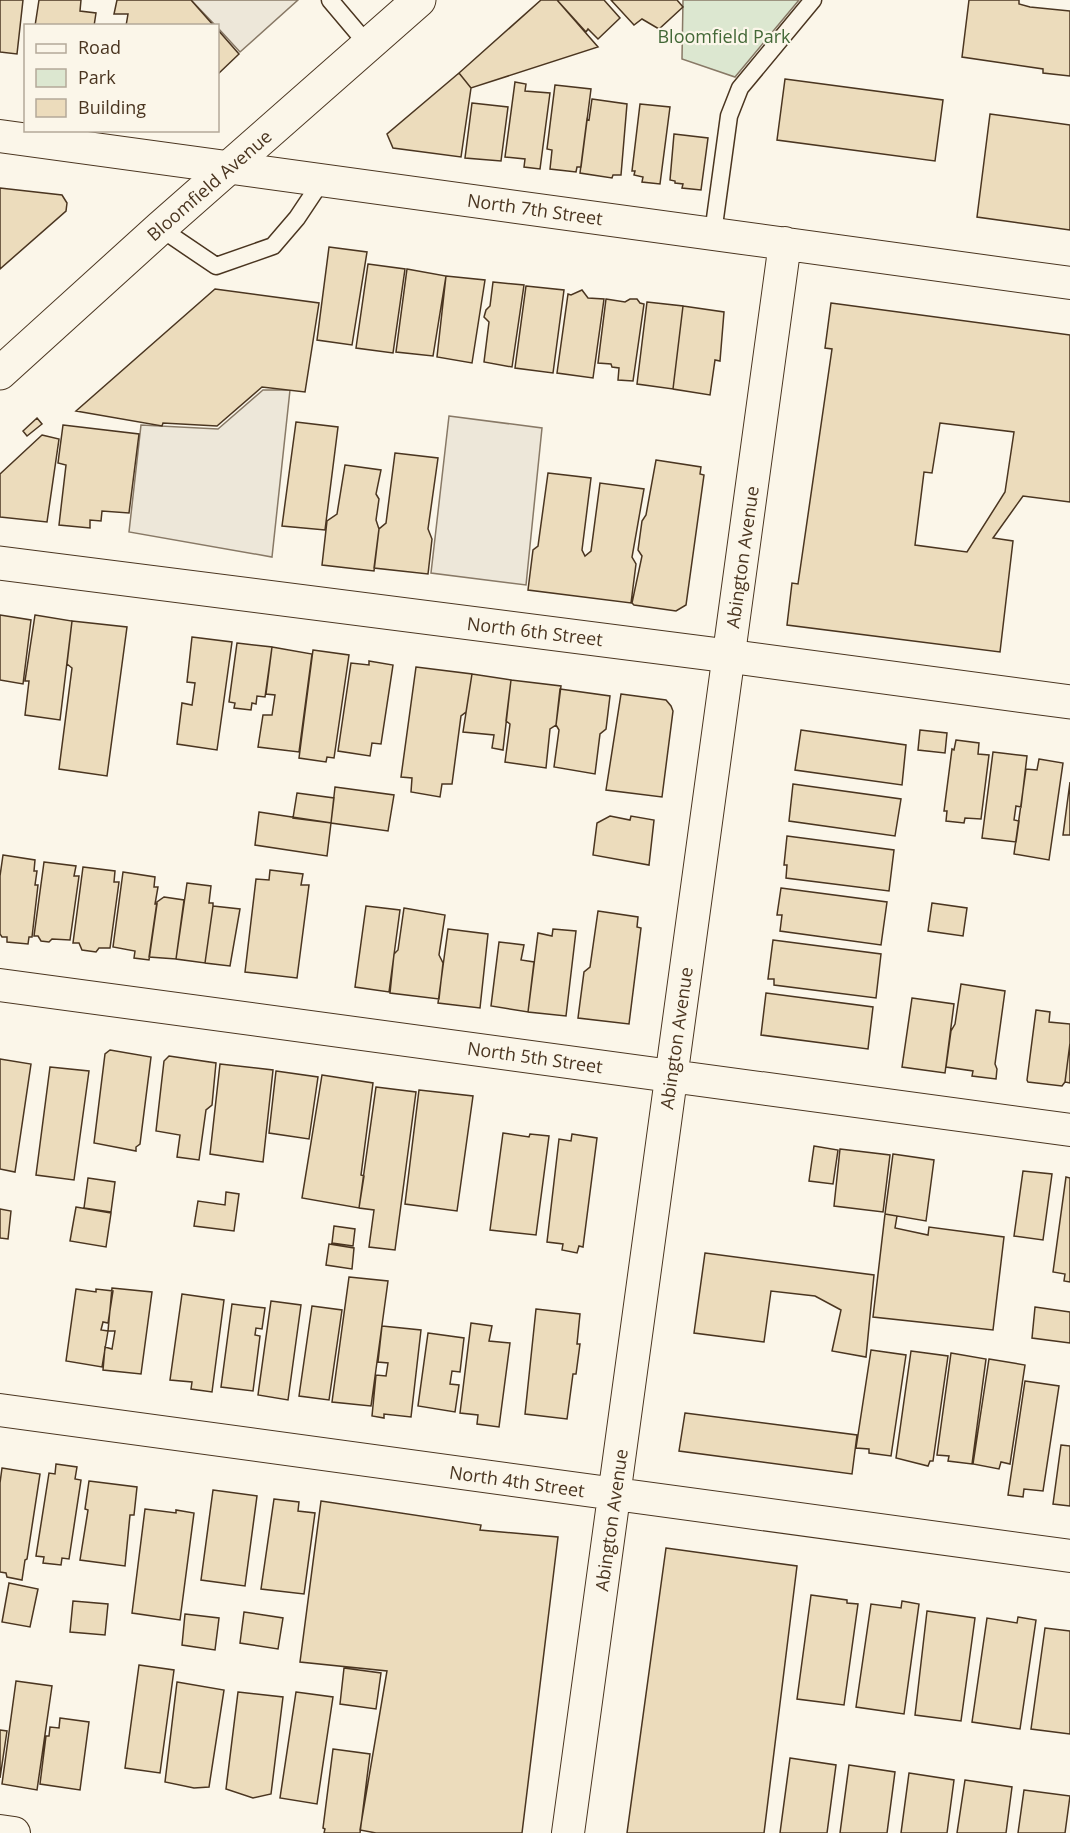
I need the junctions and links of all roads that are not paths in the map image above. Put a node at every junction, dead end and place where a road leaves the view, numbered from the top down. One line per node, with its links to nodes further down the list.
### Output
1 (330, 0): 4 (lane)
2 (419, 0): 4 (street, Bloomfield Avenue)
3 (813, 0): 9 (lane)
4 (368, 45): 6 (street, Bloomfield Avenue)
5 (0, 136): 6 (street, North 7th Street)
6 (230, 167): 7 (street, North 7th Street); 8 (street, Bloomfield Avenue)
7 (322, 179): 8 (lane); 9 (street, North 7th Street)
8 (160, 228): 12 (street, Bloomfield Avenue)
9 (712, 233): 10 (street, North 7th Street)
10 (785, 243): 11 (street, North 7th Street); 14 (street, Abington Avenue)
11 (1070, 283)
12 (0, 373)
13 (0, 563): 14 (street, North 6th Street)
14 (728, 656): 15 (street, North 6th Street); 17 (street, Abington Avenue)
15 (1070, 702)
16 (0, 985): 17 (street, North 5th Street)
17 (671, 1076): 18 (street, North 5th Street); 20 (street, Abington Avenue)
18 (1070, 1130)
19 (0, 1410): 20 (street, North 4th Street)
20 (614, 1494): 21 (street, North 4th Street); 24 (street, Abington Avenue)
21 (1070, 1556)
22 (0, 1831): 23 (street)
23 (14, 1833)
24 (568, 1833)

